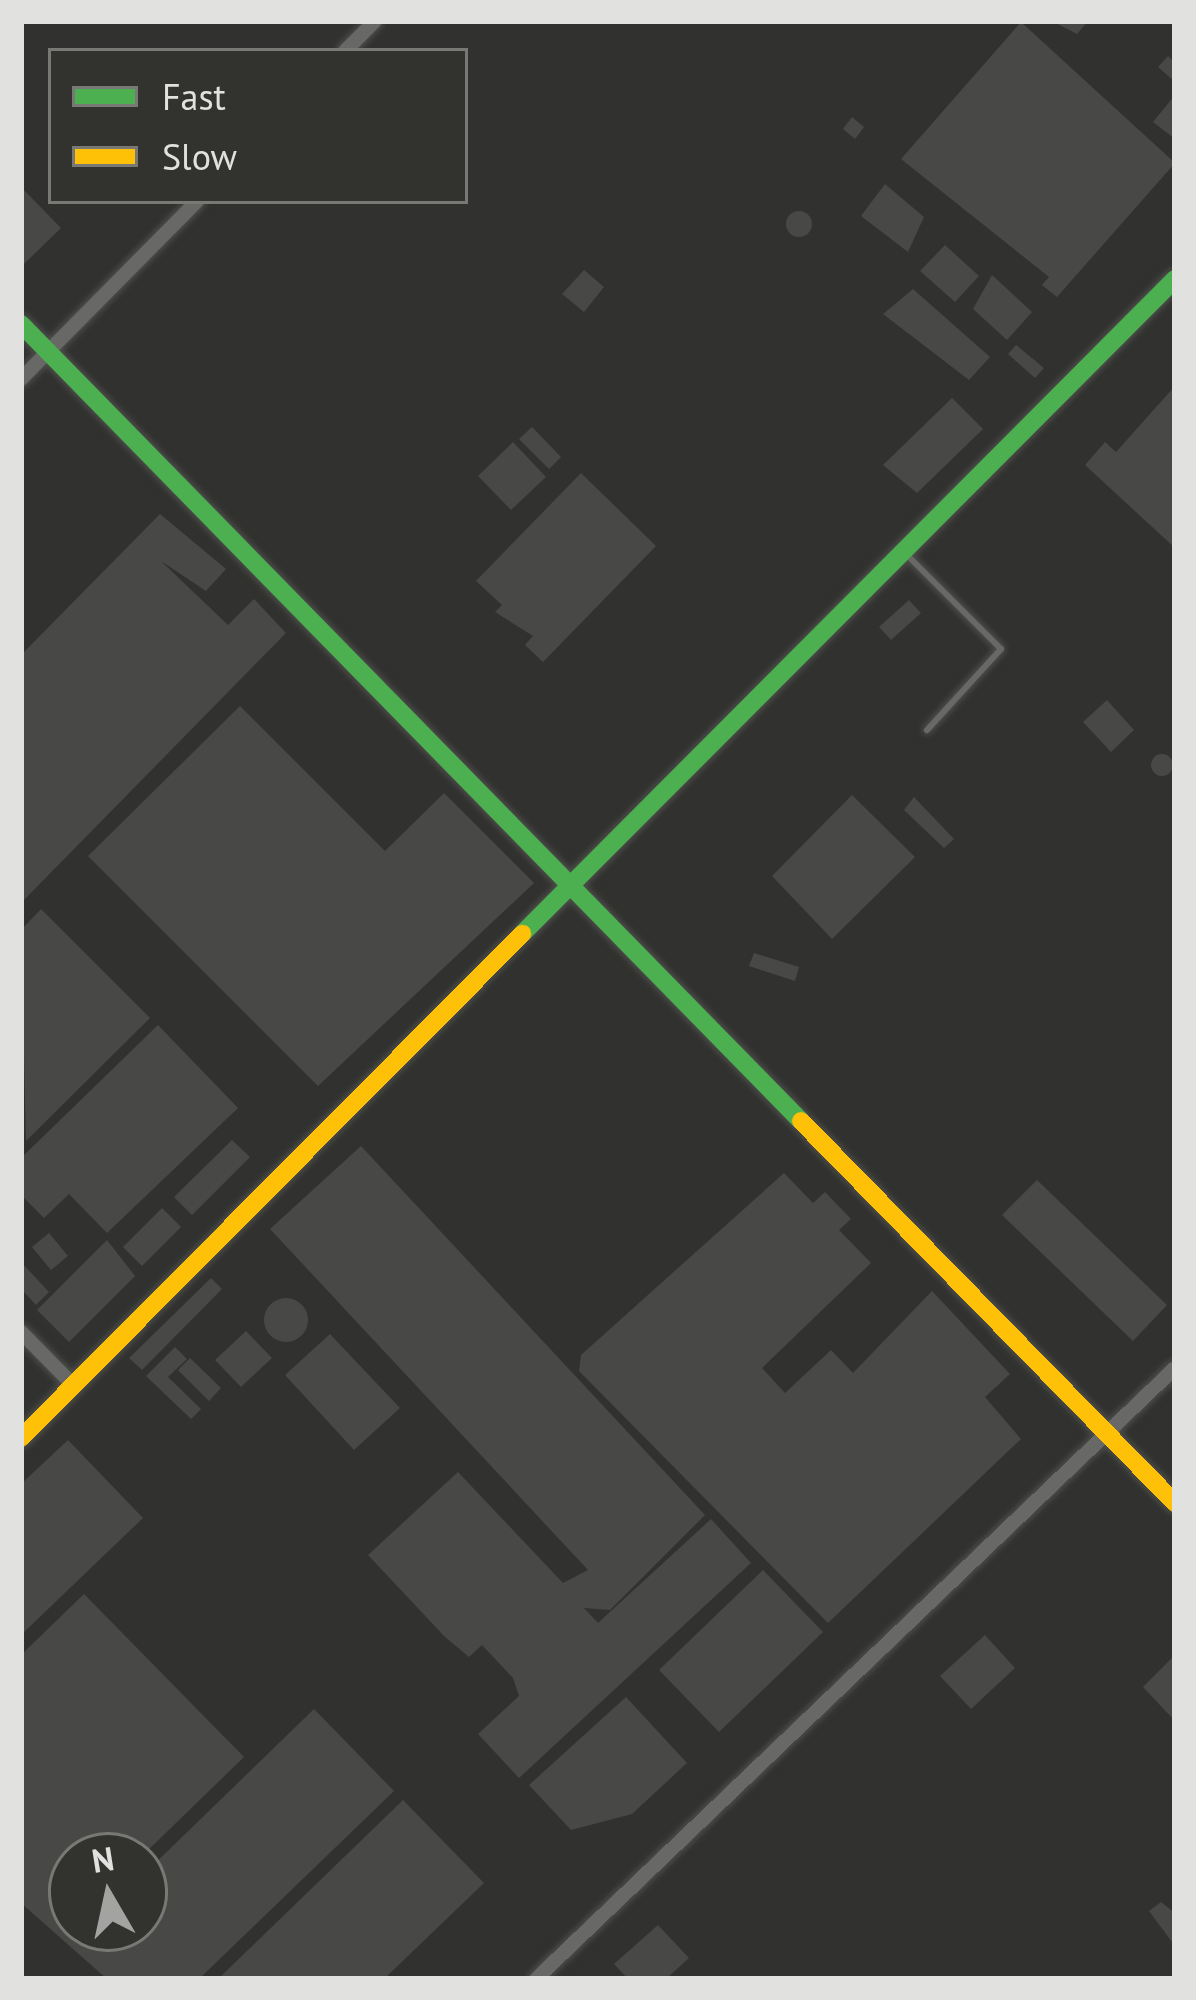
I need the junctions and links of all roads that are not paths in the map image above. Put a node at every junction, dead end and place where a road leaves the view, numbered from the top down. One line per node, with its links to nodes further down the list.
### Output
1 (375, 21): 2 (street)
2 (348, 48)
3 (194, 204): 6 (street)
4 (1175, 279): 8 (street)
5 (21, 324): 6 (street)
6 (49, 352): 7 (street); 10 (street)
7 (21, 379)
8 (899, 547): 9 (lane); 10 (street)
9 (927, 730)
10 (574, 884): 13 (street); 14 (street)
11 (21, 1331): 13 (street)
12 (1175, 1368): 14 (street)
13 (74, 1385): 15 (street)
14 (1110, 1437): 16 (street); 17 (street)
15 (21, 1438)
16 (1175, 1503)
17 (536, 1979)

